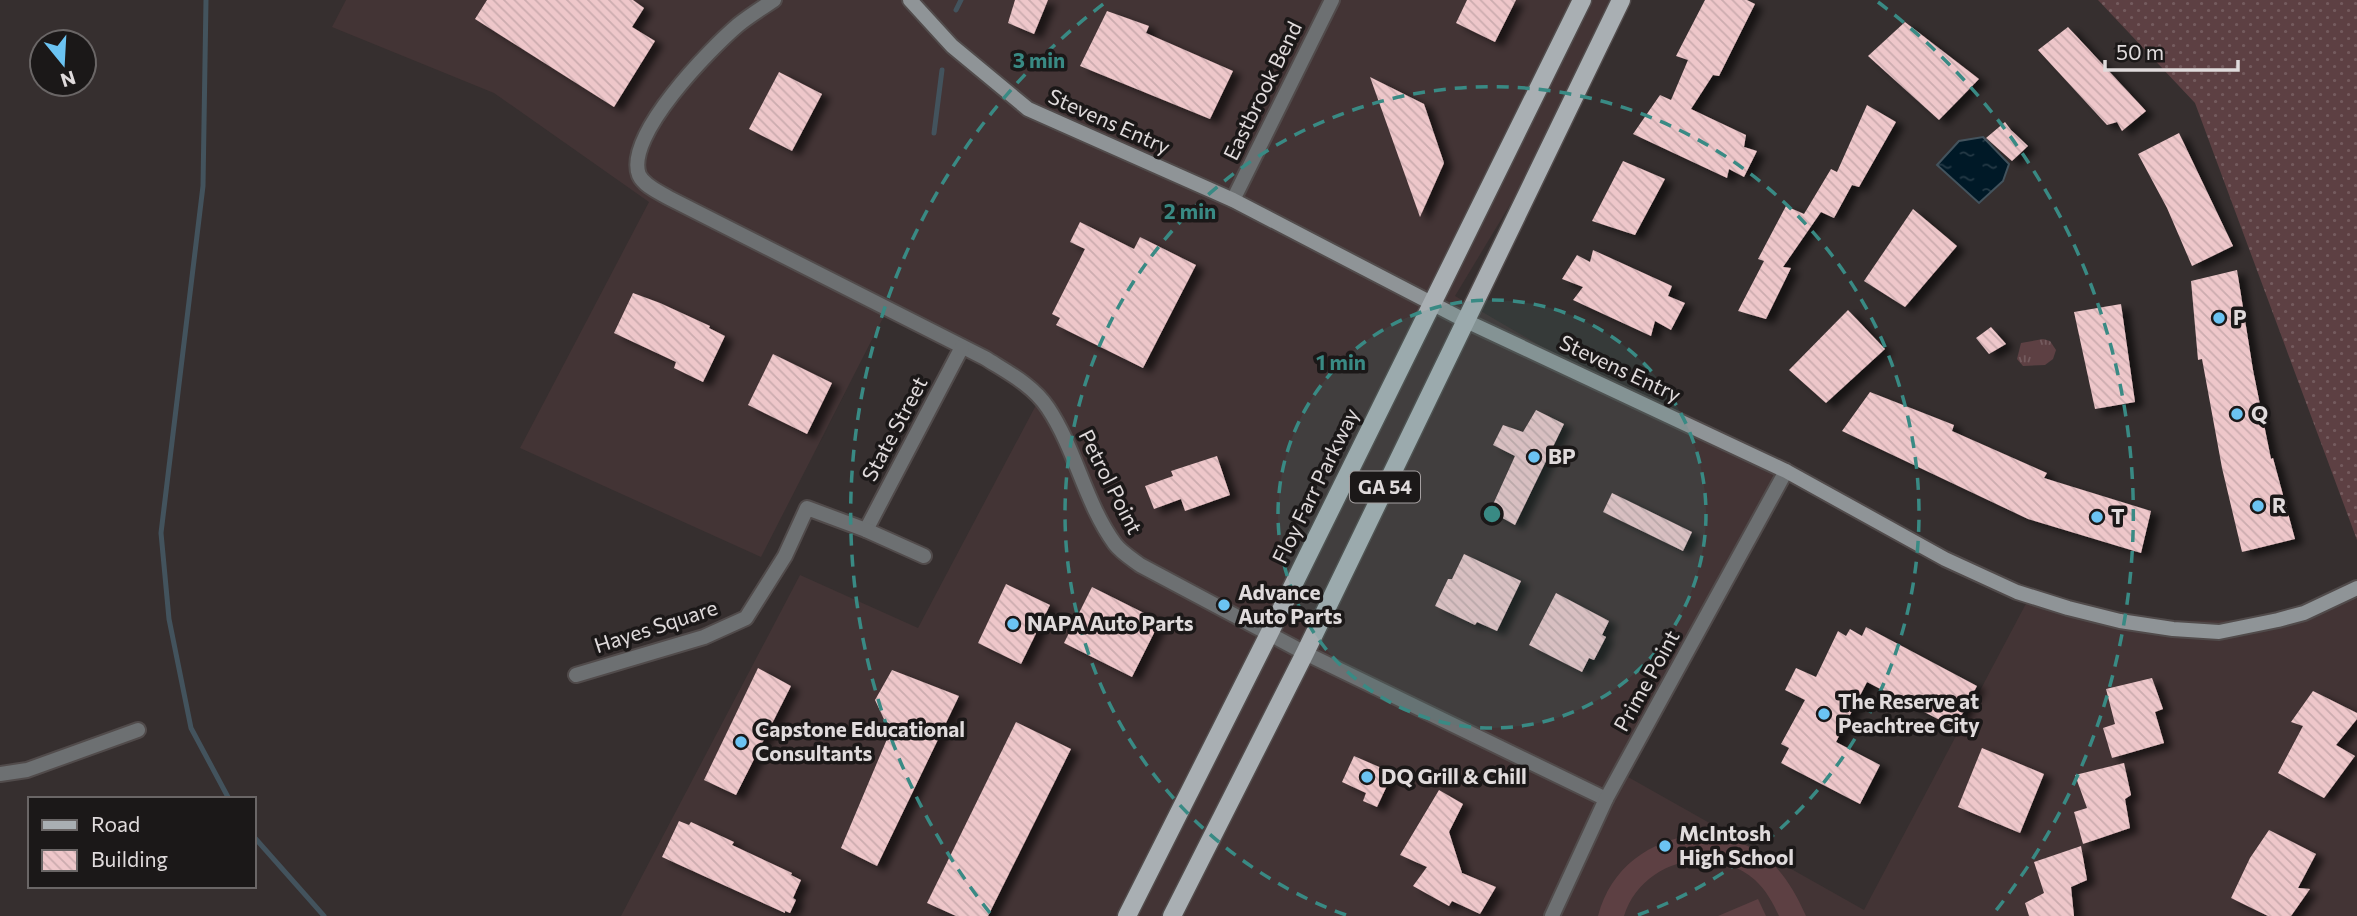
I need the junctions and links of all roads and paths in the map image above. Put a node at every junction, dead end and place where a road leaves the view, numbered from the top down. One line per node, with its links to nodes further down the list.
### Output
1 (774, 0): 9 (street, Petrol Point)
2 (910, 0): 6 (street, Stevens Entry)
3 (1332, 0): 6 (street, Eastbrook Bend)
4 (1582, 0): 7 (main road, Floy Farr Parkway)
5 (1621, 0): 8 (main road, GA 54)
6 (1233, 200): 7 (street, Stevens Entry)
7 (1432, 303): 8 (street, Stevens Entry); 14 (main road, Floy Farr Parkway / GA 54)
8 (1464, 320): 10 (street, Stevens Entry); 15 (main road, GA 54)
9 (962, 347): 11 (street, State Street); 14 (street, Petrol Point)
10 (1786, 471): 13 (street, Stevens Entry); 19 (street, Prime Point)
11 (866, 530): 12 (street, Hayes Square); 16 (street, Hayes Square)
12 (925, 556)
13 (2357, 588)
14 (1269, 634): 15 (street, Petrol Point); 20 (main road, Floy Farr Parkway / GA 54)
15 (1305, 653): 19 (street, Petrol Point); 21 (main road, GA 54)
16 (576, 675)
17 (138, 730): 18 (street)
18 (0, 774)
19 (1606, 799): 22 (street, Prime Point)
20 (1127, 916)
21 (1172, 916)
22 (1552, 916)

